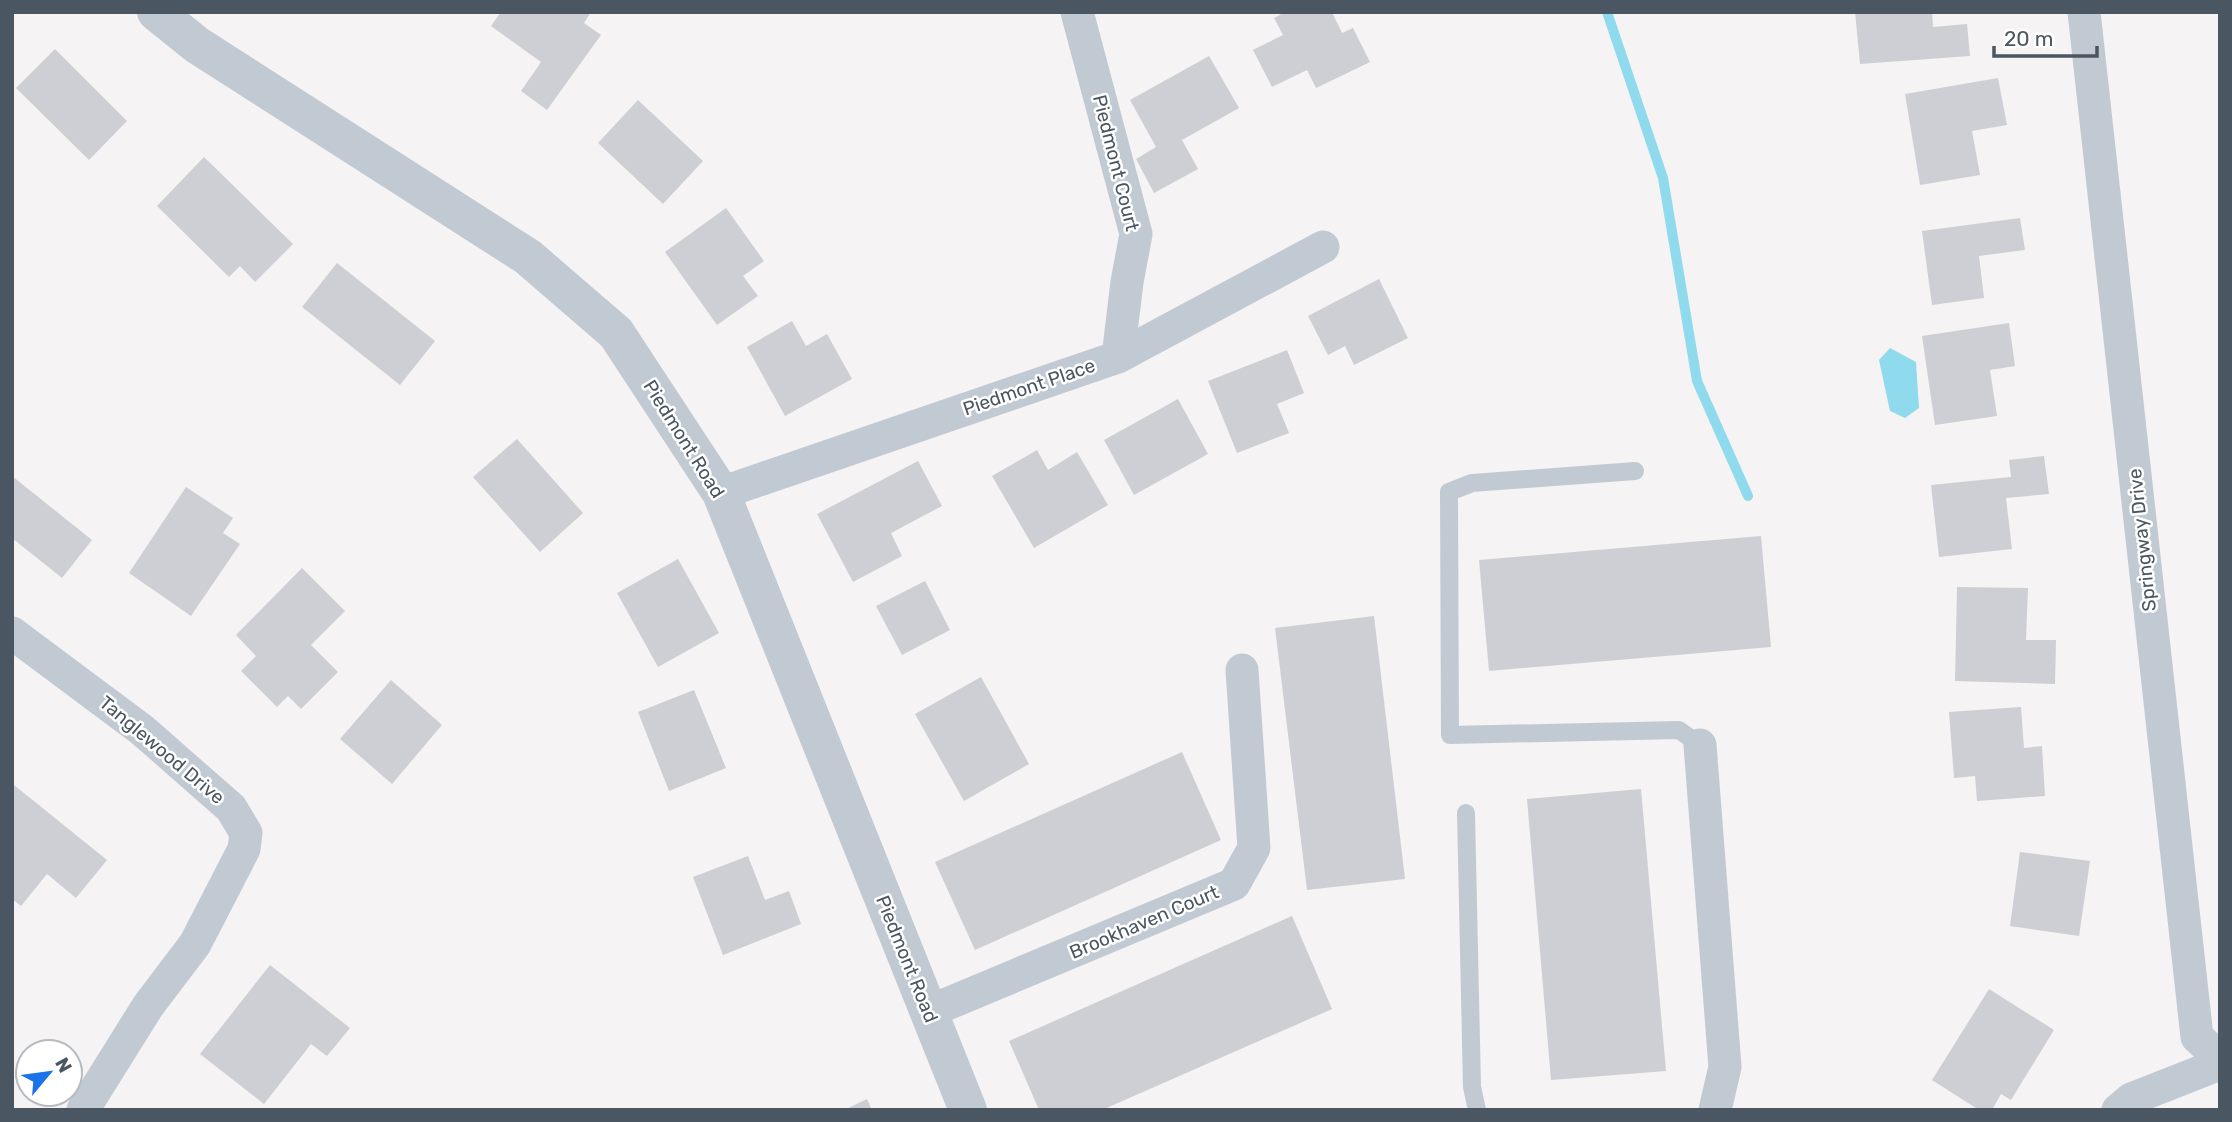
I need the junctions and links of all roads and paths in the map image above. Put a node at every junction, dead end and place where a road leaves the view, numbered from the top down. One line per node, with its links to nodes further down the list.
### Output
1 (156, 12): 7 (street, Piedmont Road)
2 (1077, 12): 5 (street, Piedmont Court)
3 (2084, 12): 13 (street, Springway Drive)
4 (1323, 247): 5 (street, Piedmont Place)
5 (1118, 357): 7 (street, Piedmont Place)
6 (1635, 471): 10 (lane)
7 (721, 494): 12 (street, Piedmont Road)
8 (12, 633): 15 (street, Tanglewood Drive)
9 (1242, 670): 12 (street, Brookhaven Court)
10 (1700, 746): 18 (street)
11 (1466, 813): 17 (lane)
12 (928, 1012): 16 (street, Piedmont Road)
13 (2220, 1058)
14 (2220, 1064): 19 (street)
15 (83, 1110)
16 (968, 1110)
17 (1477, 1110)
18 (1715, 1110)
19 (2118, 1110)

